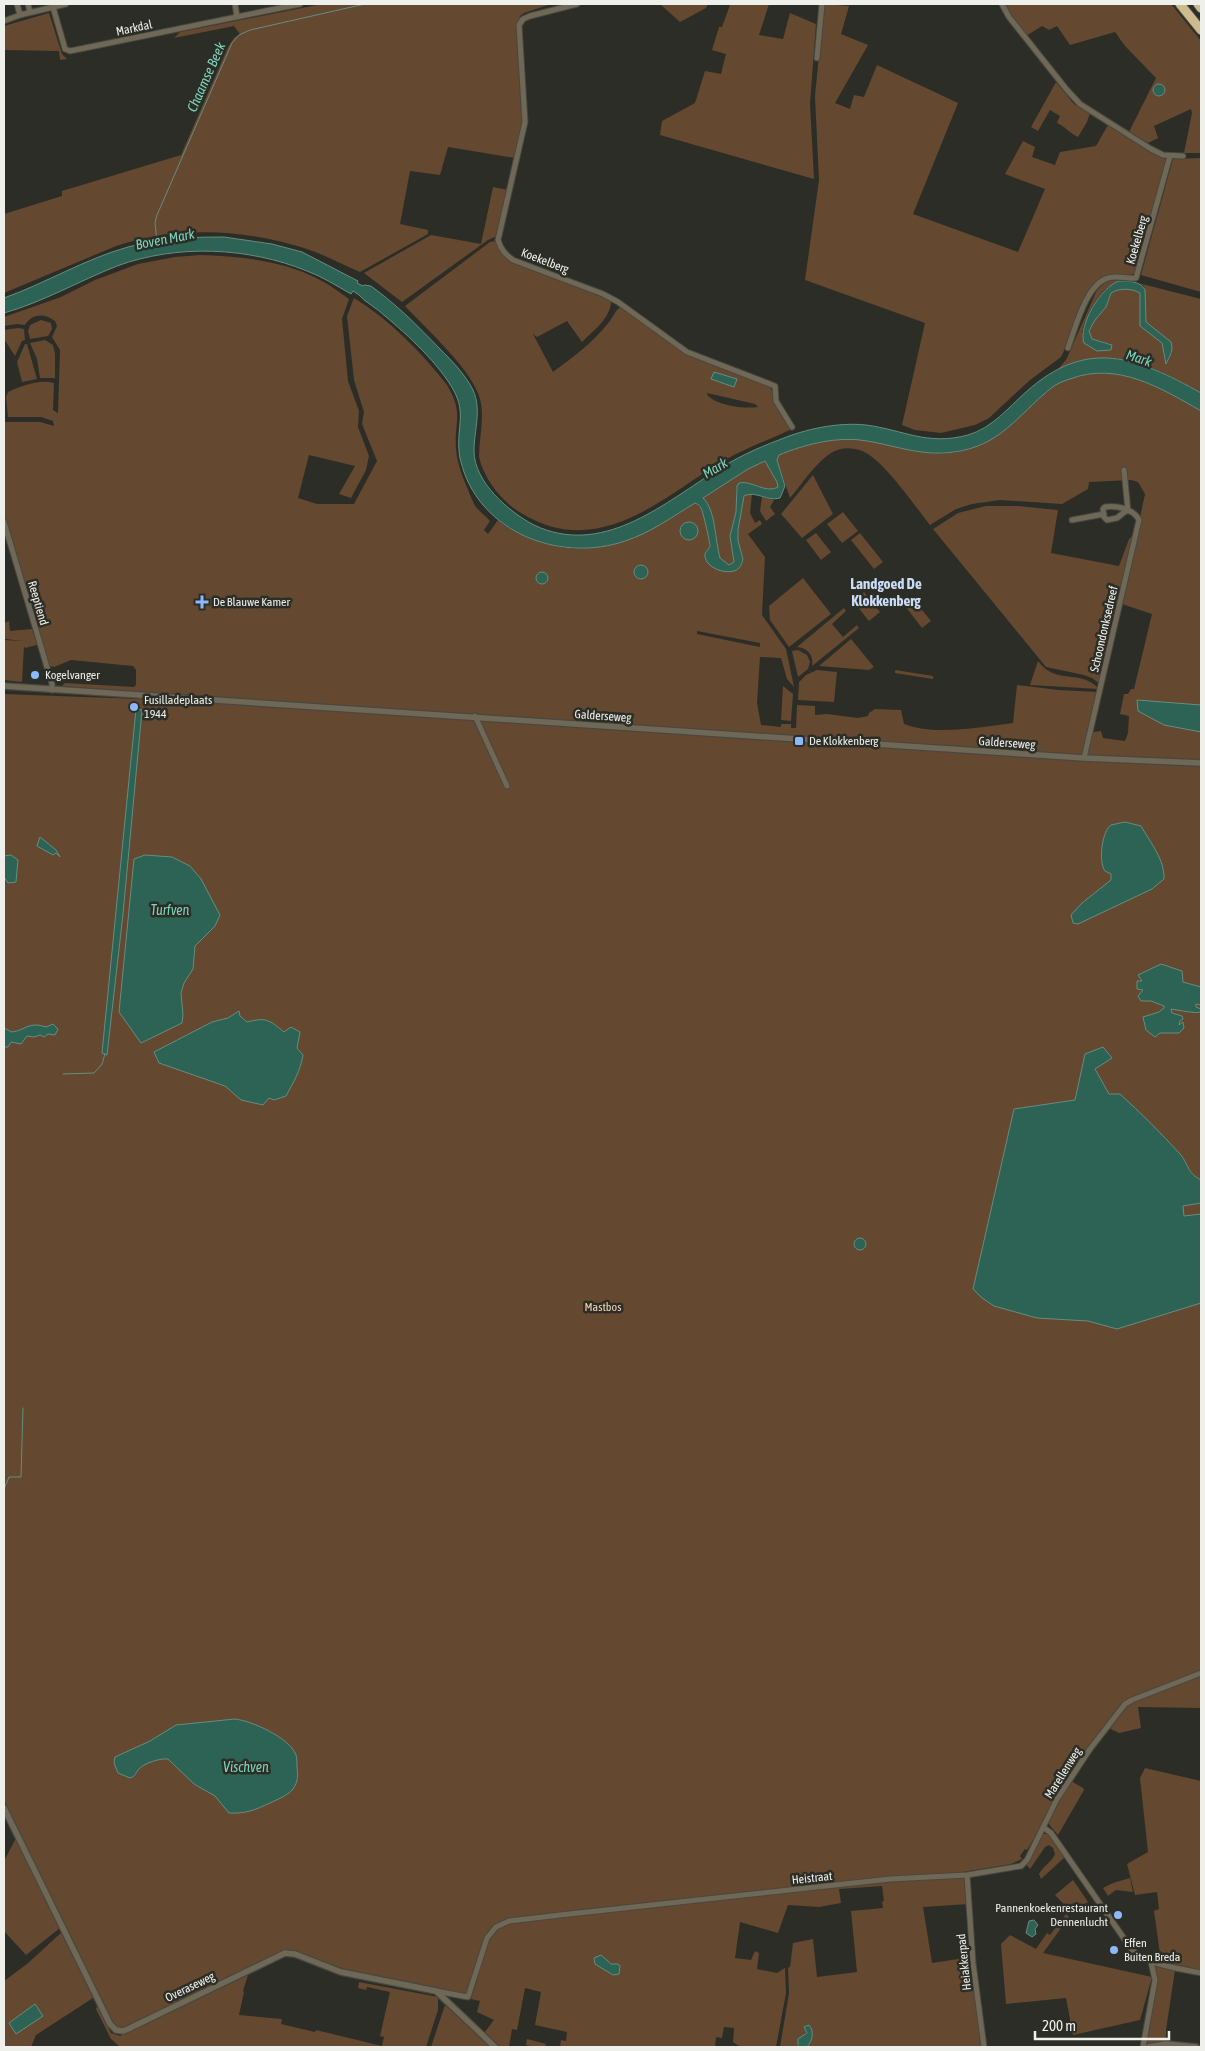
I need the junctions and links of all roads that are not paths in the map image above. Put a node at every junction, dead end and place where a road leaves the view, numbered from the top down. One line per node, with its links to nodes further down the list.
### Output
1 (17, 4): 14 (street)
2 (28, 4): 13 (street)
3 (66, 4): 11 (street)
4 (235, 4): 15 (street)
5 (300, 4): 15 (street, Markdal)
6 (577, 4): 22 (street, Koekelberg)
7 (822, 4): 18 (street)
8 (1002, 4): 19 (street)
9 (1180, 4): 17 (highway)
10 (1198, 4): 12 (highway)
11 (53, 6): 13 (street); 15 (street, Markdal)
12 (1201, 8)
13 (30, 12): 14 (street)
14 (20, 15): 16 (street)
15 (237, 17)
16 (4, 21)
17 (1201, 30)
18 (817, 58)
19 (1170, 156): 20 (street); 21 (street, Koekelberg)
20 (1183, 156)
21 (1068, 348)
22 (792, 426)
23 (1124, 470): 24 (street, Schoondonksedreef)
24 (1128, 510): 25 (street); 25 (street); 31 (street, Schoondonksedreef)
25 (1104, 514): 26 (street)
26 (1072, 520)
27 (4, 522): 29 (street, Reeptiend)
28 (4, 686): 29 (street, Galderseweg)
29 (52, 690): 30 (street, Galderseweg)
30 (475, 716): 31 (street, Galderseweg); 33 (street)
31 (1084, 758): 32 (street, Galderseweg)
32 (1201, 763)
33 (508, 786)
34 (1201, 1673): 36 (street, Marellenweg)
35 (4, 1808): 40 (street, Overaseweg)
36 (1043, 1827): 37 (street, Heistraat); 38 (street)
37 (967, 1875): 40 (street, Heistraat); 42 (street, Heiakkerpad)
38 (1150, 1962): 39 (street); 43 (street)
39 (1201, 1973)
40 (436, 1991): 41 (street)
41 (494, 2047)
42 (984, 2047)
43 (1143, 2047)
44 (1148, 2047): 45 (street)
45 (1196, 2047)

